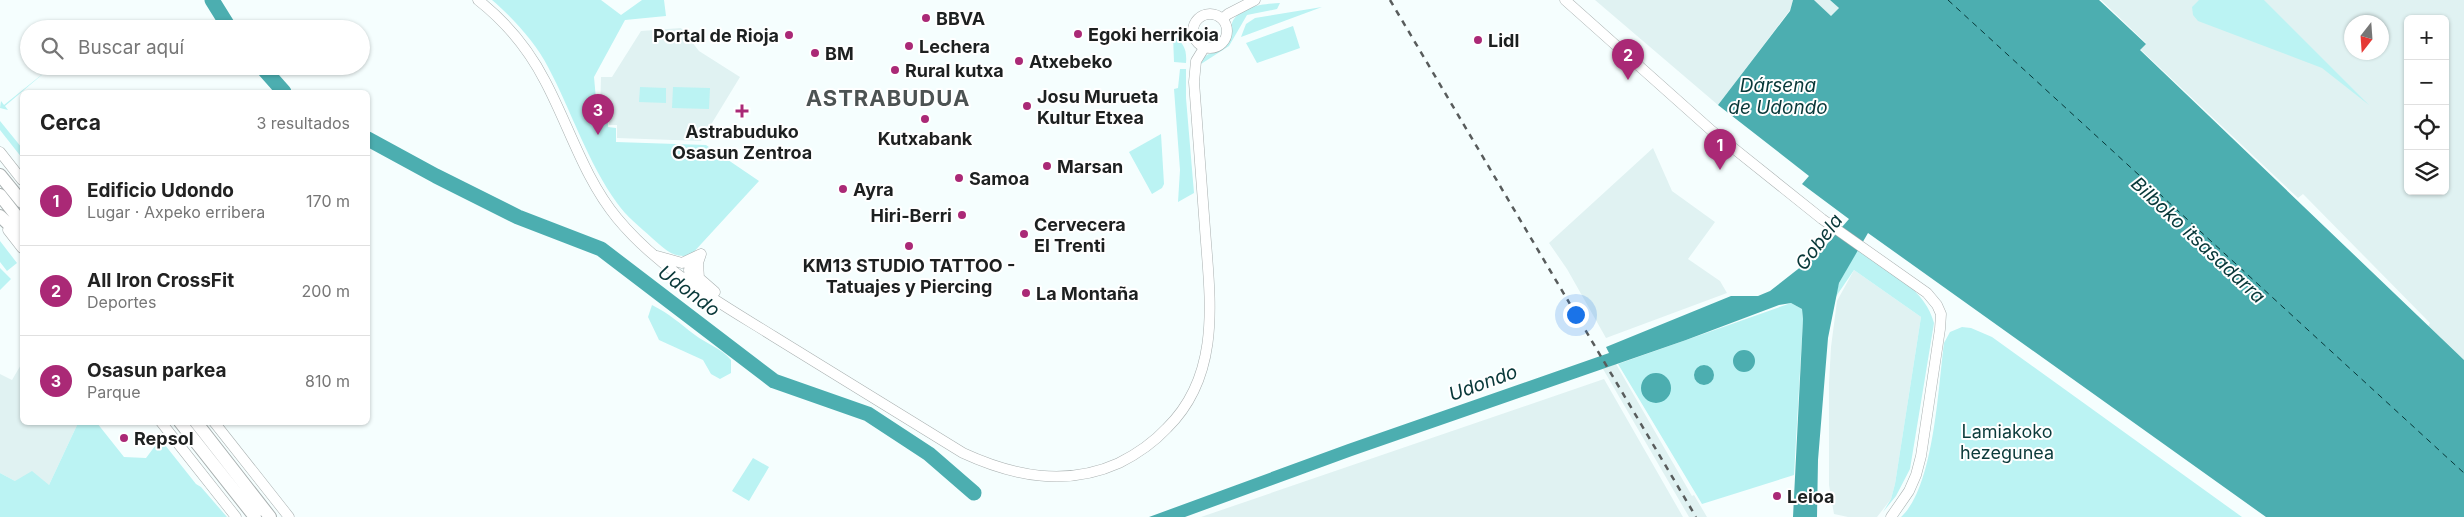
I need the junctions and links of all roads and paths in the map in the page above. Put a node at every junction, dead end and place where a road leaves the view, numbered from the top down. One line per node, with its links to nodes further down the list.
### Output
1 (478, 0): 15 (main road)
2 (1256, 0): 4 (main road)
3 (1565, 0): 27 (main road)
4 (1222, 19): 5 (main road); 5 (main road)
5 (1204, 48): 18 (main road)
6 (0, 152): 8 (main road)
7 (0, 175): 10 (highway)
8 (20, 177)
9 (0, 195): 12 (highway)
10 (20, 200)
11 (0, 218): 13 (highway); 14 (main road)
12 (20, 220)
13 (20, 235)
14 (20, 245)
15 (650, 253): 16 (main road); 17 (main road)
16 (692, 259): 17 (main road); 18 (main road)
17 (691, 284): 18 (main road)
18 (754, 324)
19 (163, 425): 23 (main road)
20 (182, 425): 24 (highway)
21 (198, 425): 25 (highway)
22 (216, 425): 26 (main road)
23 (236, 517)
24 (255, 517)
25 (270, 517)
26 (289, 517)
27 (1891, 517)

